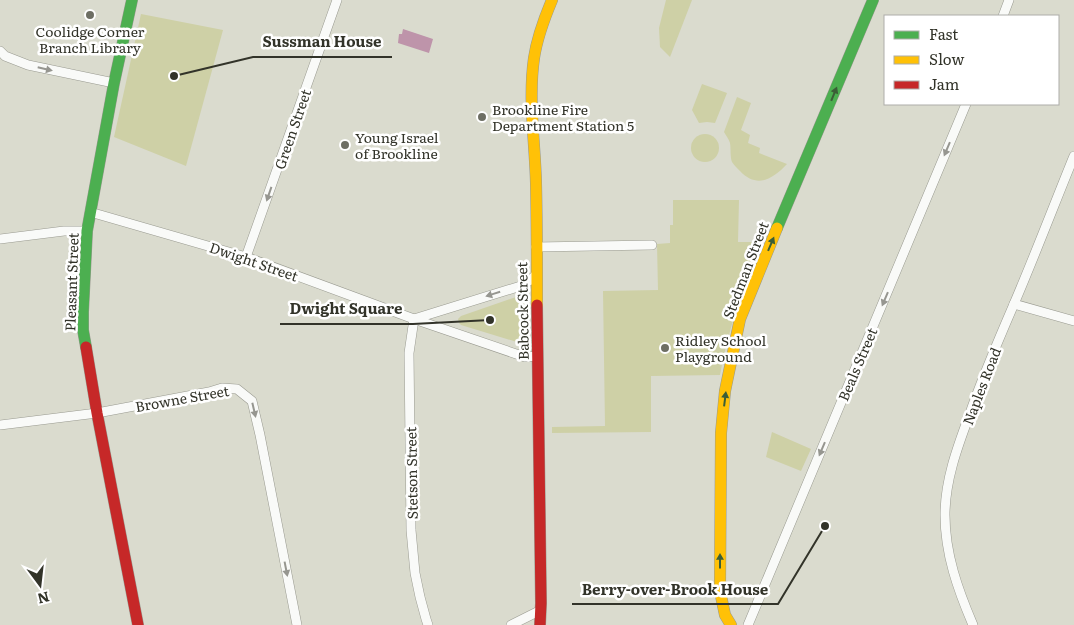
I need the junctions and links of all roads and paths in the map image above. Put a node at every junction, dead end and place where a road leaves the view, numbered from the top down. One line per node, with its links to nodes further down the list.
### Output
1 (132, 0): 8 (street, Pleasant Street)
2 (337, 0): 16 (street, Green Street, one-way to 16)
3 (552, 0): 15 (street, Babcock Street)
4 (873, 0): 30 (street, Stedman Street, one-way to 4)
5 (1010, 0): 6 (street)
6 (1003, 15)
7 (0, 52): 8 (street, one-way to 8)
8 (114, 83): 11 (street, Pleasant Street)
9 (966, 105): 31 (street, Beals Street, one-way to 31)
10 (1074, 156): 18 (street, Naples Road)
11 (90, 212): 12 (street, Pleasant Street); 16 (street, Dwight Street)
12 (88, 231): 13 (street); 22 (street, Pleasant Street)
13 (0, 240)
14 (652, 245): 15 (street)
15 (536, 247): 17 (street, Babcock Street)
16 (246, 257): 19 (street, Dwight Street)
17 (537, 274): 19 (street, one-way to 19); 21 (street, Babcock Street)
18 (1014, 304): 20 (street); 32 (street, Naples Road)
19 (414, 319): 21 (street, Dwight Street); 27 (street, Stetson Street)
20 (1074, 321)
21 (538, 356): 24 (street, Babcock Street)
22 (96, 413): 23 (street, Browne Street); 25 (street, Pleasant Street); 26 (street, Browne Street, one-way to 26)
23 (0, 425)
24 (541, 610): 28 (street); 29 (street, Babcock Street)
25 (138, 625)
26 (297, 625)
27 (428, 625)
28 (511, 625)
29 (540, 625)
30 (731, 625)
31 (748, 625)
32 (973, 625)

